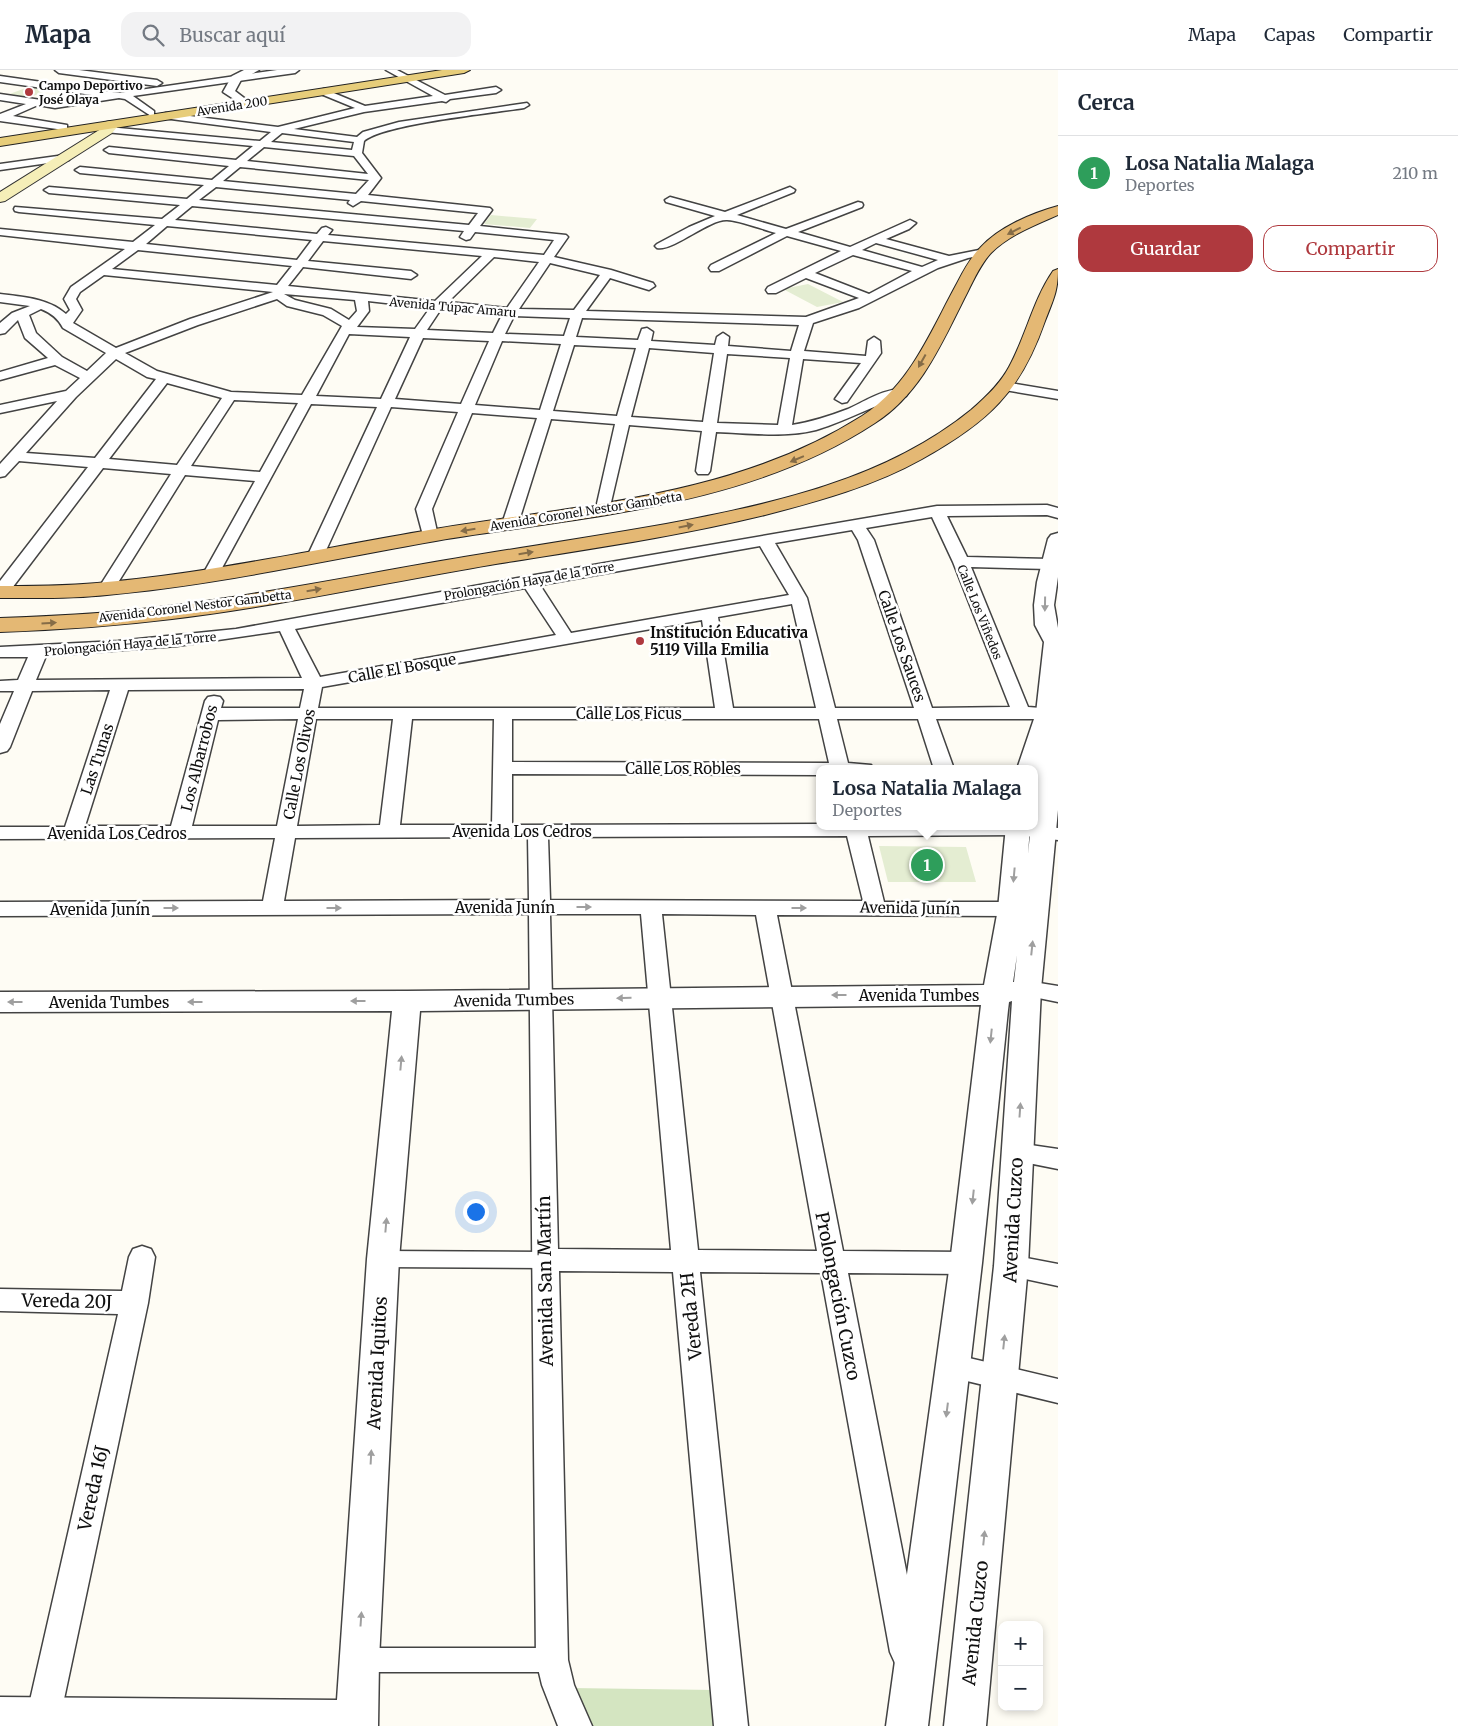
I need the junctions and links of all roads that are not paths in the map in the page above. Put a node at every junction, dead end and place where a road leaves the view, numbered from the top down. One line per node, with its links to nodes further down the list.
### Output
1 (59, 70): 8 (street)
2 (111, 70): 8 (street)
3 (253, 70): 10 (street)
4 (295, 70): 10 (street)
5 (432, 70): 9 (main road, Avenida 200)
6 (464, 70): 9 (main road, Avenida 200)
7 (205, 72): 10 (street)
8 (98, 75): 12 (street); 13 (street)
9 (399, 75): 16 (main road, Avenida 200); 19 (street); 21 (main road, Avenida 200)
10 (238, 77): 12 (street); 15 (street)
11 (0, 79): 13 (street)
12 (183, 86): 15 (street); 17 (street)
13 (68, 89): 17 (street); 20 (street)
14 (496, 90): 19 (street)
15 (229, 92): 21 (street)
16 (324, 92): 21 (main road, Avenida 200); 23 (street)
17 (121, 96): 20 (street); 25 (street)
18 (0, 97): 20 (street)
19 (444, 98): 23 (street); 24 (street)
20 (36, 102): 26 (street)
21 (243, 102): 25 (main road, Avenida 200)
22 (524, 105): 24 (street)
23 (364, 109): 27 (street); 30 (street)
24 (473, 112): 27 (street)
25 (158, 116): 28 (main road, Avenida 200); 29 (main road, Avenida 200); 30 (street); 31 (street)
26 (0, 117): 28 (street)
27 (399, 125): 34 (street)
28 (64, 126): 33 (main road, Avenida 200)
29 (109, 128): 31 (street); 32 (main road, Avenida 200); 35 (main road)
30 (281, 129): 34 (street); 36 (street)
31 (135, 133): 36 (street); 38 (street)
32 (40, 136): 33 (main road, Avenida 200); 35 (main road)
33 (2, 138)
34 (359, 140): 37 (street)
35 (90, 142): 39 (main road)
36 (261, 144): 37 (street); 40 (street)
37 (357, 153): 43 (street)
38 (102, 155): 40 (street); 42 (street)
39 (66, 158): 41 (street); 48 (main road)
40 (236, 164): 43 (street); 44 (street)
41 (0, 167)
42 (72, 175): 44 (street); 46 (street)
43 (374, 182): 47 (street); 52 (street)
44 (212, 183): 47 (street); 50 (street)
45 (790, 190): 55 (street)
46 (42, 194): 50 (street); 56 (street)
47 (359, 197): 52 (street); 54 (street)
48 (0, 198)
49 (670, 200): 55 (street)
50 (189, 202): 54 (street); 56 (street)
51 (858, 205): 60 (street)
52 (456, 207): 58 (street)
53 (1058, 210): 69 (highway, Avenida Coronel Nestor Gambetta, one-way to 69)
54 (339, 216): 58 (street); 62 (street)
55 (726, 216): 60 (street); 65 (street)
56 (164, 222): 62 (street); 64 (street)
57 (910, 223): 63 (street)
58 (472, 228): 61 (street); 68 (street)
59 (0, 232): 64 (street)
60 (785, 233): 67 (street); 75 (street)
61 (529, 234): 71 (street); 73 (street)
62 (320, 238): 66 (street); 74 (street)
63 (875, 239): 67 (street); 72 (street)
64 (136, 246): 74 (street); 77 (street)
65 (661, 246)
66 (439, 250): 68 (street); 76 (street)
67 (851, 251): 78 (street); 80 (street)
68 (454, 252): 70 (street)
69 (984, 252): 72 (street); 114 (highway, Avenida Coronel Nestor Gambetta, one-way to 114)
70 (490, 255): 71 (street); 90 (street)
71 (511, 256): 73 (street)
72 (948, 259): 78 (street, Avenida Túpac Amaru)
73 (548, 260): 79 (street); 91 (street)
74 (301, 264): 76 (street); 84 (street)
75 (715, 268)
76 (418, 269): 88 (street)
77 (101, 271): 84 (street, Avenida Túpac Amaru); 96 (street)
78 (924, 271): 87 (street, Avenida Túpac Amaru)
79 (607, 273): 82 (street); 93 (street)
80 (807, 274): 83 (street); 87 (street)
81 (1058, 274): 113 (highway, Avenida Coronel Nestor Gambetta)
82 (649, 286)
83 (772, 290)
84 (278, 292): 86 (street, Avenida Túpac Amaru); 98 (street); 106 (street)
85 (0, 298): 89 (street)
86 (361, 298): 88 (street, Avenida Túpac Amaru); 98 (street)
87 (869, 298): 97 (street, Avenida Túpac Amaru)
88 (382, 300): 90 (street, Avenida Túpac Amaru)
89 (45, 305): 92 (street); 96 (street)
90 (438, 306): 91 (street, Avenida Túpac Amaru); 100 (street)
91 (510, 312): 93 (street, Avenida Túpac Amaru); 101 (street)
92 (22, 313): 99 (street); 108 (street)
93 (577, 315): 94 (street, Avenida Túpac Amaru); 102 (street)
94 (652, 317): 95 (street, Avenida Túpac Amaru); 104 (street)
95 (727, 320): 97 (street, Avenida Túpac Amaru); 105 (street)
96 (66, 321): 106 (street)
97 (807, 321): 107 (street)
98 (347, 328): 100 (street); 118 (street)
99 (0, 330)
100 (418, 334): 101 (street); 120 (street)
101 (498, 337): 102 (street); 121 (street)
102 (568, 340): 104 (street); 123 (street)
103 (874, 341): 109 (street)
104 (642, 344): 105 (street); 124 (street)
105 (721, 350): 107 (street); 125 (street)
106 (114, 352): 111 (street); 112 (street)
107 (797, 355): 109 (street); 126 (street)
108 (57, 360): 110 (street); 111 (street)
109 (870, 360): 119 (street)
110 (0, 376)
111 (87, 377): 115 (street)
112 (164, 378): 117 (street); 128 (street)
113 (1004, 386): 116 (street); 150 (highway, Avenida Coronel Nestor Gambetta, one-way to 113)
114 (901, 393): 126 (street); 133 (highway, Avenida Coronel Nestor Gambetta, one-way to 133)
115 (71, 394): 122 (street); 127 (street)
116 (1058, 395)
117 (230, 396): 118 (street); 129 (street)
118 (307, 399): 120 (street); 132 (street)
119 (842, 399)
120 (387, 403): 121 (street); 141 (street)
121 (467, 408): 123 (street); 138 (street)
122 (0, 409)
123 (544, 414): 124 (street); 136 (street)
124 (623, 420): 125 (street); 133 (street)
125 (709, 427): 126 (street); 130 (street)
126 (784, 430)
127 (12, 450): 128 (street); 131 (street)
128 (98, 464): 129 (street); 147 (street)
129 (180, 470): 132 (street); 146 (street)
130 (703, 471)
131 (0, 473)
132 (265, 477): 144 (street)
133 (604, 508): 136 (highway, Avenida Coronel Nestor Gambetta)
134 (937, 511): 135 (street, Prolongación Haya de la Torre); 137 (street, Prolongación Haya de la Torre); 142 (street, Calle Los Viñedos)
135 (1058, 513)
136 (510, 524): 138 (highway, Avenida Coronel Nestor Gambetta, one-way to 138)
137 (856, 524): 139 (street, Prolongación Haya de la Torre); 164 (street, Calle Los Sauces)
138 (430, 536): 141 (highway, Avenida Coronel Nestor Gambetta)
139 (765, 540): 145 (street, Prolongación Haya de la Torre); 148 (street)
140 (1058, 540): 143 (street, Avenida Cuzco)
141 (315, 557): 144 (highway, Avenida Coronel Nestor Gambetta)
142 (960, 562): 143 (street); 161 (street, Calle Los Viñedos)
143 (1050, 564): 153 (street, Avenida Cuzco, one-way to 153)
144 (210, 576): 146 (highway, Avenida Coronel Nestor Gambetta)
145 (530, 581): 151 (street, Prolongación Haya de la Torre); 152 (street)
146 (106, 589): 147 (highway, Avenida Coronel Nestor Gambetta)
147 (0, 592)
148 (799, 598): 149 (street, Calle El Bosque); 163 (street)
149 (709, 613): 152 (street, Calle El Bosque); 162 (street)
150 (0, 625)
151 (285, 625): 155 (street, Prolongación Haya de la Torre); 156 (street)
152 (566, 638): 156 (street, Calle El Bosque)
153 (1057, 638): 161 (street, Avenida Cuzco)
154 (0, 652): 155 (street, Prolongación Haya de la Torre)
155 (39, 652): 158 (street)
156 (314, 683): 157 (street, Calle El Bosque); 166 (street, Calle Los Olivos)
157 (218, 684): 159 (street, Calle El Bosque); 165 (street, Los Albarrobos)
158 (26, 685): 159 (street, Calle El Bosque); 160 (street, Calle El Bosque); 169 (street)
159 (121, 685): 186 (street, Las Tunas)
160 (0, 686)
161 (1044, 699): 164 (street, Calle Los Ficus); 173 (street, Avenida Cuzco); 176 (street, Avenida Cuzco)
162 (725, 713): 163 (street, Calle Los Ficus); 168 (street, Calle Los Ficus)
163 (825, 713): 164 (street, Calle Los Ficus); 171 (street)
164 (924, 713): 172 (street, Calle Los Sauces)
165 (211, 714): 166 (street, Calle Los Ficus); 182 (street, Los Albarrobos)
166 (308, 714): 167 (street, Calle Los Ficus); 183 (street, Calle Los Olivos)
167 (404, 714): 168 (street, Calle Los Ficus); 184 (street)
168 (503, 714): 174 (street)
169 (4, 726): 170 (street)
170 (0, 747)
171 (839, 765)
172 (943, 765)
173 (1030, 765)
174 (503, 768): 175 (street, Calle Los Robles); 180 (street)
175 (816, 769)
176 (1038, 812)
177 (816, 828): 181 (street, Avenida Los Cedros)
178 (855, 830): 191 (street)
179 (1034, 830): 193 (street, Avenida Cuzco, one-way to 193); 194 (street, Avenida Cuzco, one-way to 179)
180 (502, 831): 181 (street, Avenida Los Cedros); 184 (street, Avenida Los Cedros)
181 (538, 831): 187 (street, Avenida San Martín)
182 (180, 832): 183 (street, Avenida Los Cedros); 186 (street, Avenida Los Cedros)
183 (286, 832): 184 (street, Avenida Los Cedros); 189 (street, Calle Los Olivos)
184 (390, 832)
185 (0, 833): 186 (street, Avenida Los Cedros)
186 (73, 833)
187 (539, 906): 188 (street, Avenida Junín, one-way to 188); 189 (street, Avenida Junín, one-way to 187); 198 (street, Avenida San Martín)
188 (651, 907): 190 (street, Avenida Junín); 197 (street, Vereda 2H)
189 (272, 908): 192 (street, Avenida Junín, one-way to 189)
190 (764, 908): 191 (street, Avenida Junín, one-way to 191); 196 (street, Prolongación Cuzco)
191 (874, 908): 193 (street, Avenida Junín)
192 (0, 909)
193 (1011, 909): 194 (street, Avenida Cuzco)
194 (1012, 992): 195 (street); 196 (street, Avenida Tumbes, one-way to 196); 201 (street, Avenida Cuzco, one-way to 194); 208 (street, Avenida Cuzco, one-way to 208)
195 (1058, 994)
196 (781, 996): 197 (street, Avenida Tumbes); 207 (street, Prolongación Cuzco)
197 (660, 998): 198 (street, Avenida Tumbes, one-way to 198); 206 (street, Vereda 2H)
198 (540, 999): 199 (street, Avenida Tumbes); 205 (street, Avenida San Martín)
199 (406, 1001): 200 (street, Avenida Tumbes, one-way to 200); 204 (street, Avenida Iquitos, one-way to 199)
200 (0, 1002)
201 (1017, 1152): 202 (street); 209 (street, Avenida Cuzco)
202 (1058, 1160)
203 (142, 1257): 212 (street, Vereda 16J)
204 (383, 1259): 205 (street); 216 (street, Avenida Iquitos, one-way to 204)
205 (545, 1260): 206 (street); 217 (street, Avenida San Martín)
206 (686, 1261): 207 (street); 223 (street, Vereda 2H)
207 (832, 1262): 208 (street); 218 (street, Prolongación Cuzco)
208 (966, 1263): 213 (street, Avenida Cuzco)
209 (1011, 1266): 210 (street); 214 (street, Avenida Cuzco, one-way to 209)
210 (1058, 1275)
211 (0, 1300): 212 (street, Vereda 20J)
212 (134, 1302): 220 (street, Vereda 16J)
213 (952, 1366): 214 (street); 218 (street, Avenida Cuzco, one-way to 218)
214 (1000, 1377): 215 (street); 225 (street, Avenida Cuzco, one-way to 214)
215 (1058, 1391)
216 (359, 1660): 217 (street); 221 (street, Avenida Iquitos)
217 (552, 1660): 222 (street, Avenida San Martín)
218 (912, 1684): 224 (street, Avenida Cuzco)
219 (0, 1718): 220 (street)
220 (43, 1718): 221 (street)
221 (357, 1723)
222 (575, 1726)
223 (731, 1726)
224 (906, 1726)
225 (965, 1726)

